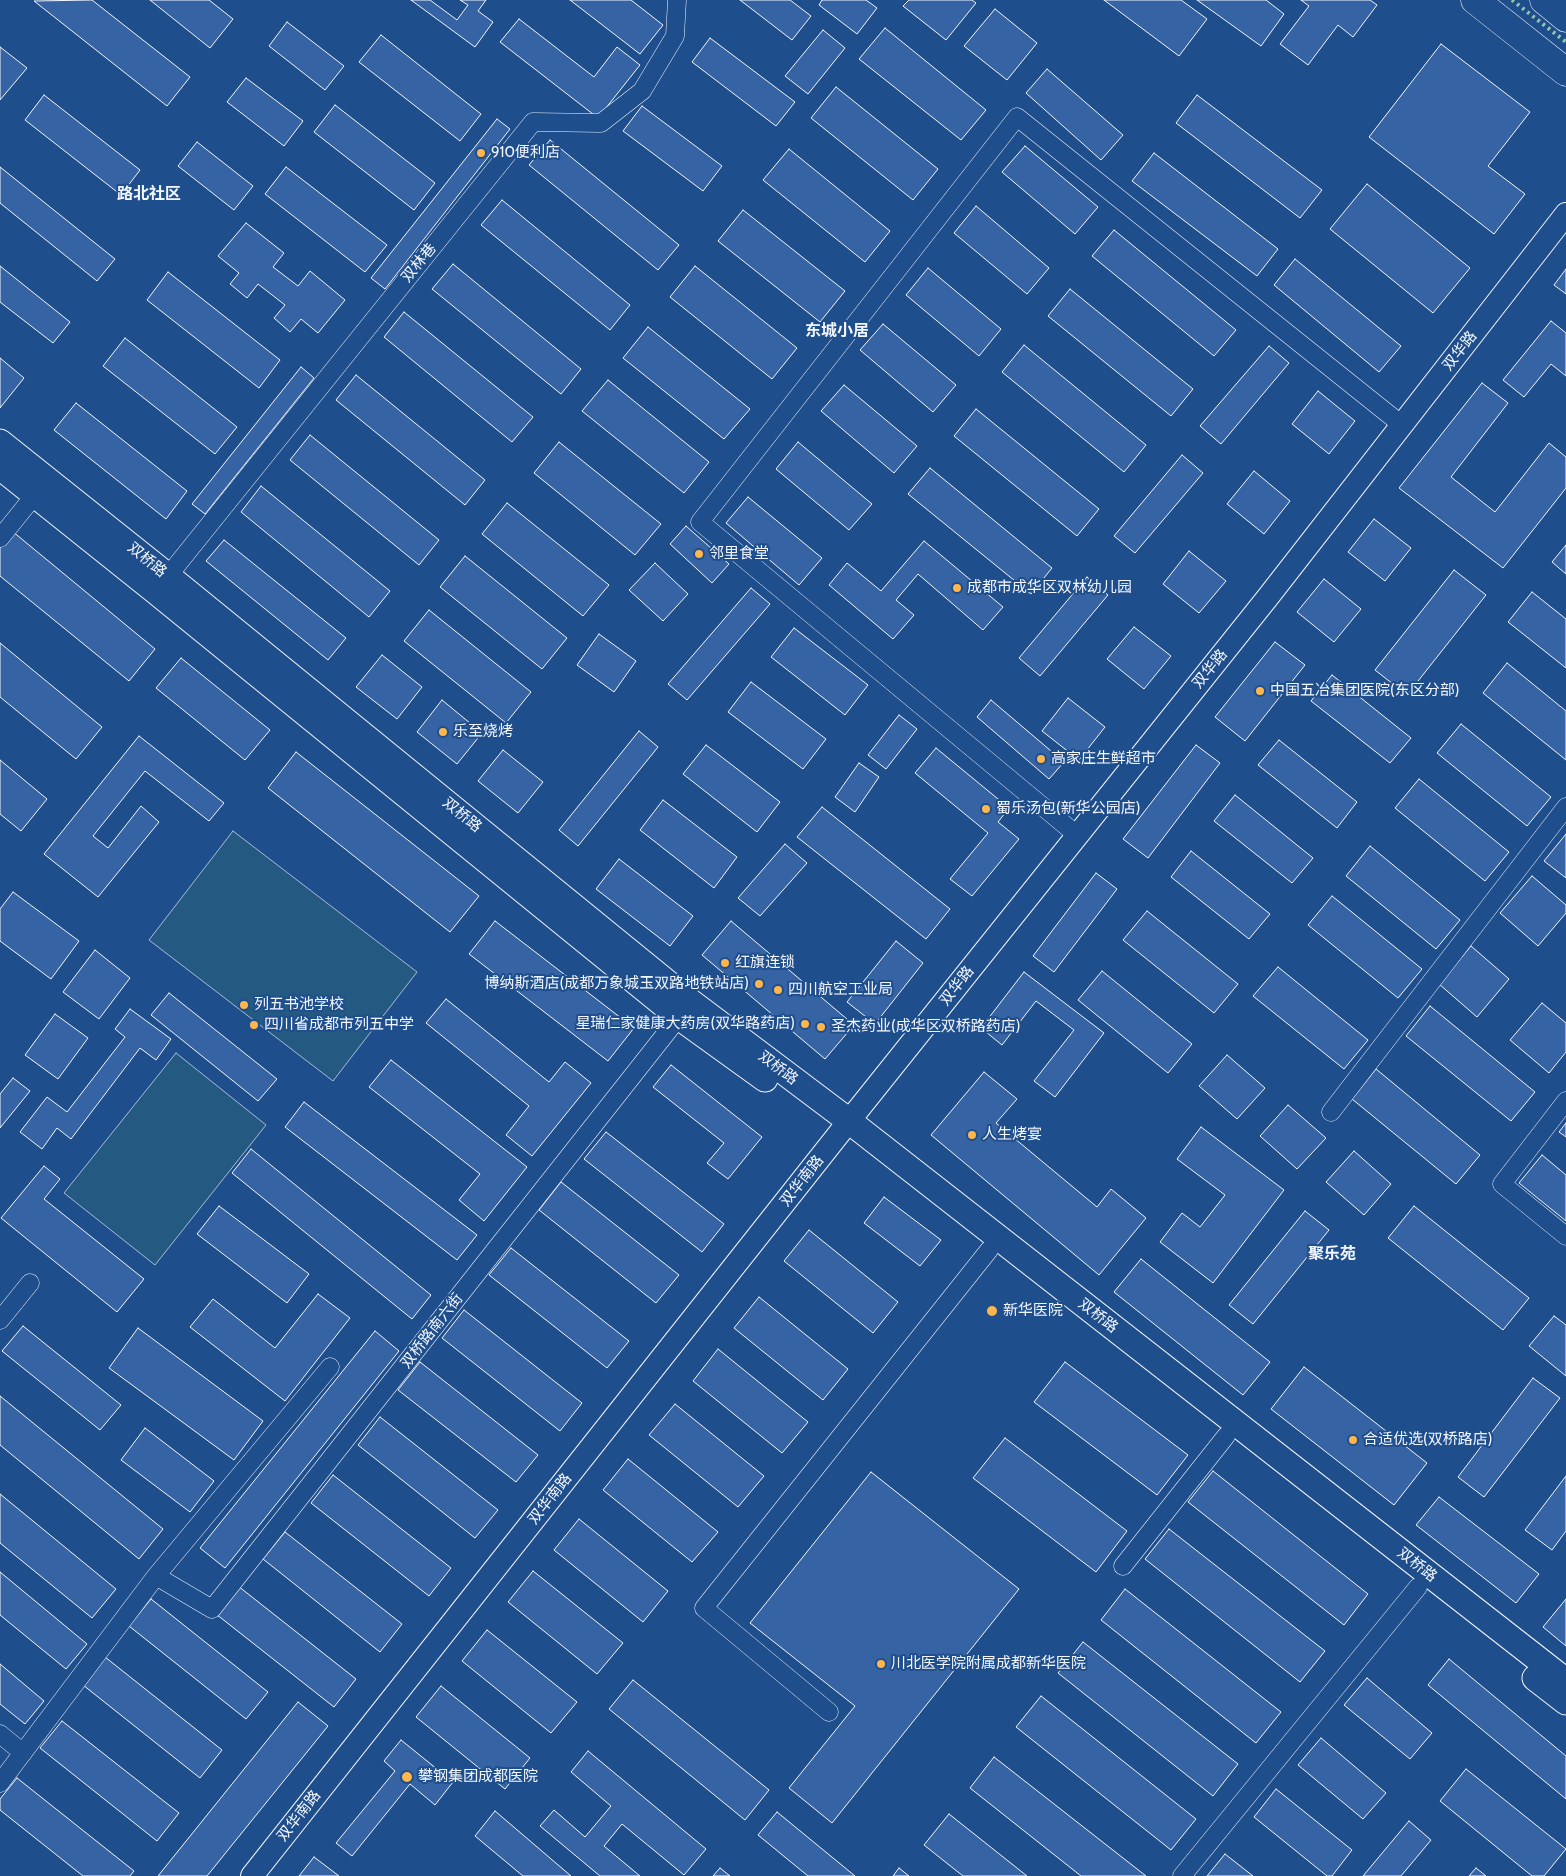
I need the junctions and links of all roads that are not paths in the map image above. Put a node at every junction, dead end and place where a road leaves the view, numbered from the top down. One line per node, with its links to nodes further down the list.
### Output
1 (677, 0): 12 (street, 双林巷)
2 (1475, 0): 5 (main road)
3 (1544, 0): 4 (main road)
4 (1566, 18)
5 (1566, 72)
6 (1566, 214): 7 (street, 双华路)
7 (1402, 425): 14 (street, 双华路); 14 (street)
8 (0, 442): 10 (main road, 双桥路)
9 (0, 467): 10 (main road, 双桥路)
10 (41, 487): 11 (street); 12 (main road, 双桥路); 15 (main road, 双桥路)
11 (0, 538)
12 (168, 576): 15 (main road, 双桥路)
13 (1566, 807): 17 (street)
14 (1077, 835): 18 (street, 双华路)
15 (685, 1009): 18 (main road, 双桥路); 26 (street, 双桥路南六街)
16 (1566, 1101): 19 (street)
17 (1331, 1112)
18 (845, 1127): 20 (main road, 双桥路); 28 (main road, 双桥路); 34 (street, 双华南路)
19 (1566, 1236)
20 (989, 1250): 24 (main road, 双桥路); 30 (street)
21 (30, 1283): 22 (street)
22 (0, 1320)
23 (330, 1367): 26 (street)
24 (1226, 1436): 25 (street); 27 (main road, 双桥路)
25 (1124, 1566)
26 (156, 1576): 32 (street)
27 (1418, 1586): 29 (main road, 双桥路); 35 (street)
28 (1566, 1681)
29 (1566, 1702)
30 (828, 1712)
31 (0, 1734): 32 (street)
32 (23, 1753): 33 (street)
33 (0, 1783)
34 (252, 1876)
35 (1182, 1876)

